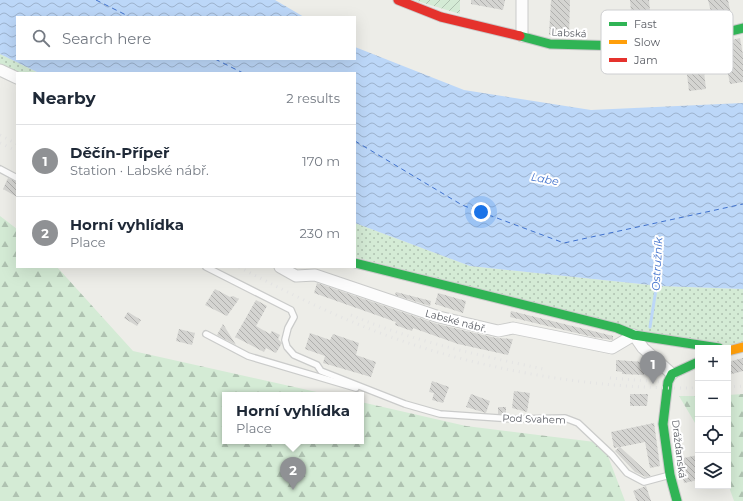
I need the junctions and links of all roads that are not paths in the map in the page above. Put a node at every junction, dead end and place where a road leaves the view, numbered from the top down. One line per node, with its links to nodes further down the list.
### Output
1 (398, 0): 5 (street, Labská)
2 (522, 0): 5 (street)
3 (743, 28): 4 (street, Labská)
4 (733, 30)
5 (522, 36): 6 (street, Labská)
6 (601, 45)
7 (0, 70): 8 (street)
8 (16, 78)
9 (0, 169): 10 (lane)
10 (16, 177)
11 (356, 263): 15 (street)
12 (208, 268): 19 (lane, Pod Svahem)
13 (282, 268): 15 (street, Labské nábř.)
14 (206, 334): 19 (lane, Pod Svahem)
15 (634, 335): 16 (street); 18 (street)
16 (699, 345)
17 (695, 363): 18 (street)
18 (672, 374): 20 (street, Drážďanská)
19 (378, 392): 20 (lane, Pod Svahem)
20 (670, 475): 21 (street, Drážďanská)
21 (677, 501)

